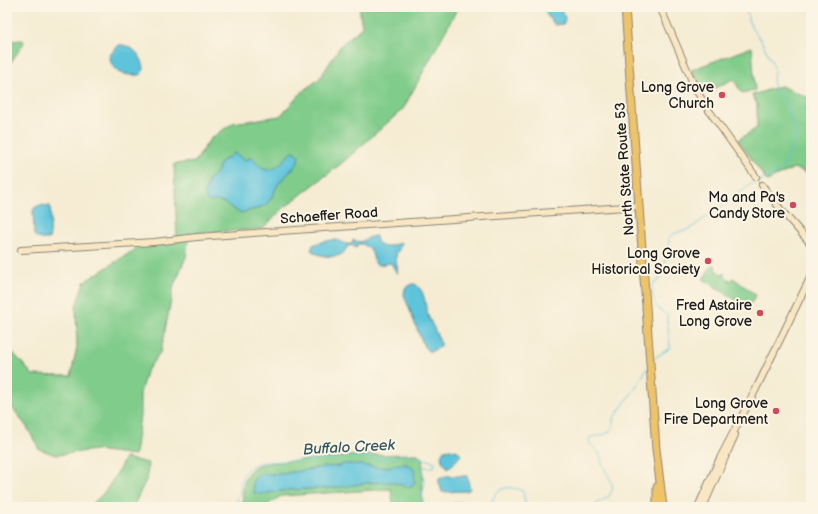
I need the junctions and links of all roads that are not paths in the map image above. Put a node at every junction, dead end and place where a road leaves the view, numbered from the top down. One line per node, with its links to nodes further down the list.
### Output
1 (625, 7): 5 (main road, North State Route 53)
2 (660, 7): 3 (street)
3 (756, 177)
4 (762, 185): 6 (street)
5 (639, 206): 7 (street, Schaeffer Road); 10 (main road, North State Route 53)
6 (811, 244)
7 (21, 250)
8 (811, 276): 9 (street)
9 (755, 391): 13 (street); 14 (street)
10 (656, 448): 11 (main road, North State Route 53); 12 (main road, North State Route 53)
11 (657, 507)
12 (663, 507)
13 (698, 507)
14 (704, 507)

